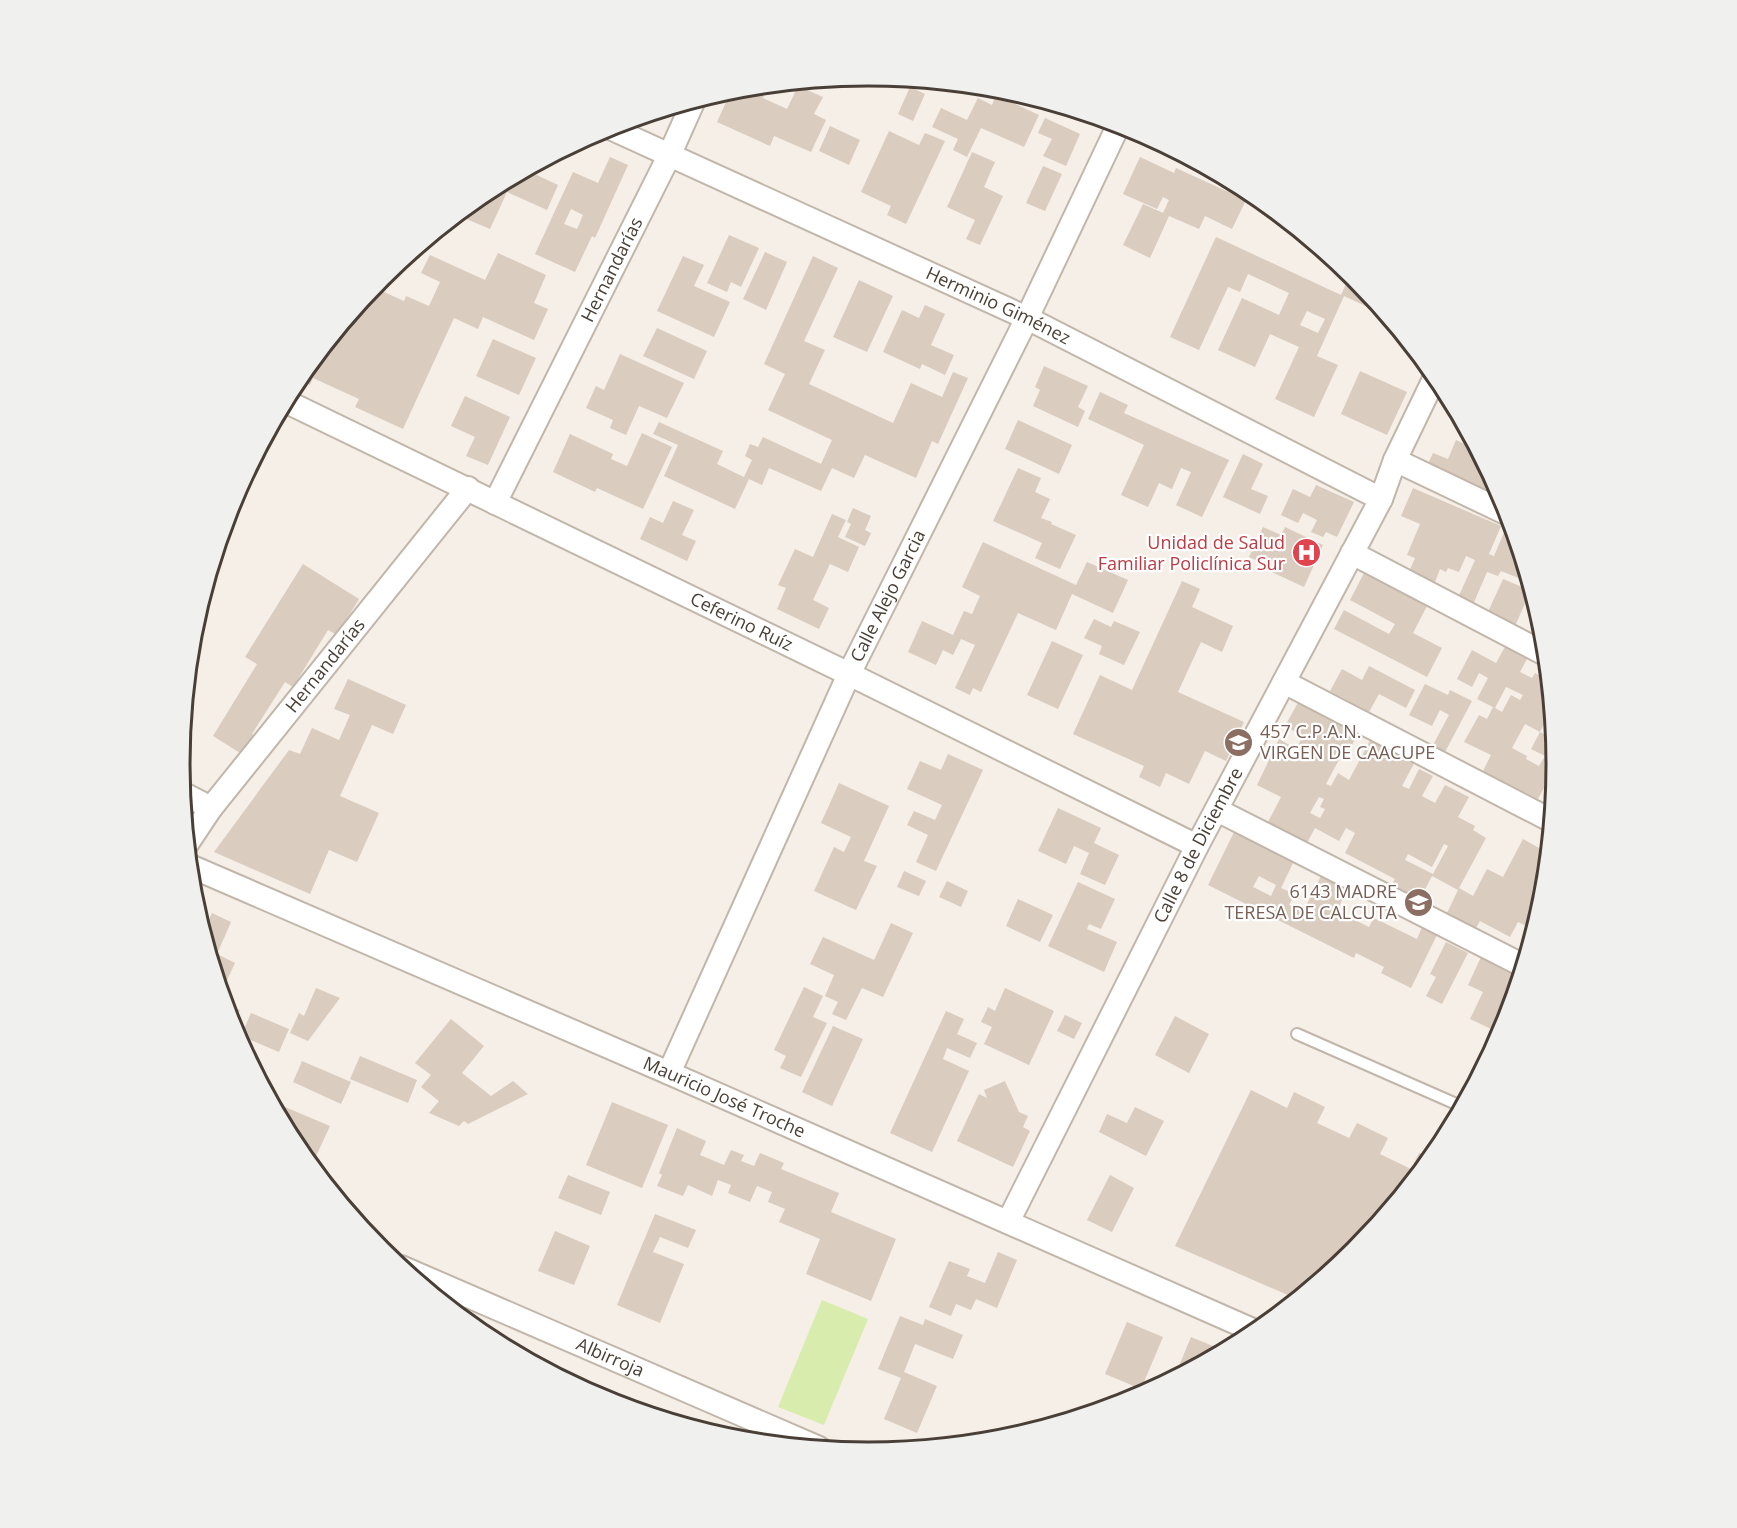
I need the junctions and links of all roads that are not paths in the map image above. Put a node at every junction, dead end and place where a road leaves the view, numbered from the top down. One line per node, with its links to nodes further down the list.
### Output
1 (690, 110): 4 (street, Hernandarías)
2 (1115, 132): 5 (street, Calle Alejo Garcia)
3 (620, 133): 4 (street, Herminio Giménez)
4 (669, 156): 5 (street, Herminio Giménez); 11 (street, Hernandarías)
5 (1027, 318): 10 (street, Herminio Giménez); 15 (street, Calle Alejo Garcia)
6 (1431, 385): 8 (street, Calle 8 de Diciembre)
7 (293, 405): 9 (street, Ceferino Ruíz)
8 (1395, 460): 10 (street, Calle 8 de Diciembre); 12 (street)
9 (468, 488): 11 (street, Ceferino Ruíz); 18 (street, Hernandarías)
10 (1381, 499): 13 (street, Calle 8 de Diciembre)
11 (495, 503): 15 (street, Ceferino Ruíz)
12 (1497, 509)
13 (1352, 553): 14 (street); 16 (street, Calle 8 de Diciembre)
14 (1537, 650)
15 (849, 674): 22 (street, Ceferino Ruíz); 26 (street, Calle Alejo Garcia)
16 (1284, 682): 19 (street, Calle 8 de Diciembre); 20 (street)
17 (191, 798): 18 (street)
18 (211, 808): 21 (street, Hernandarías)
19 (1217, 810): 22 (street, Calle 8 de Diciembre); 24 (street)
20 (1545, 817)
21 (194, 834)
22 (1197, 846): 28 (street, Calle 8 de Diciembre)
23 (199, 871): 26 (street, Mauricio José Troche)
24 (1517, 962)
25 (1297, 1035): 27 (lane)
26 (669, 1073): 28 (street, Mauricio José Troche)
27 (1455, 1104)
28 (1008, 1222): 30 (street, Mauricio José Troche)
29 (427, 1279): 31 (street, Albirroja)
30 (1246, 1327)
31 (797, 1439)

